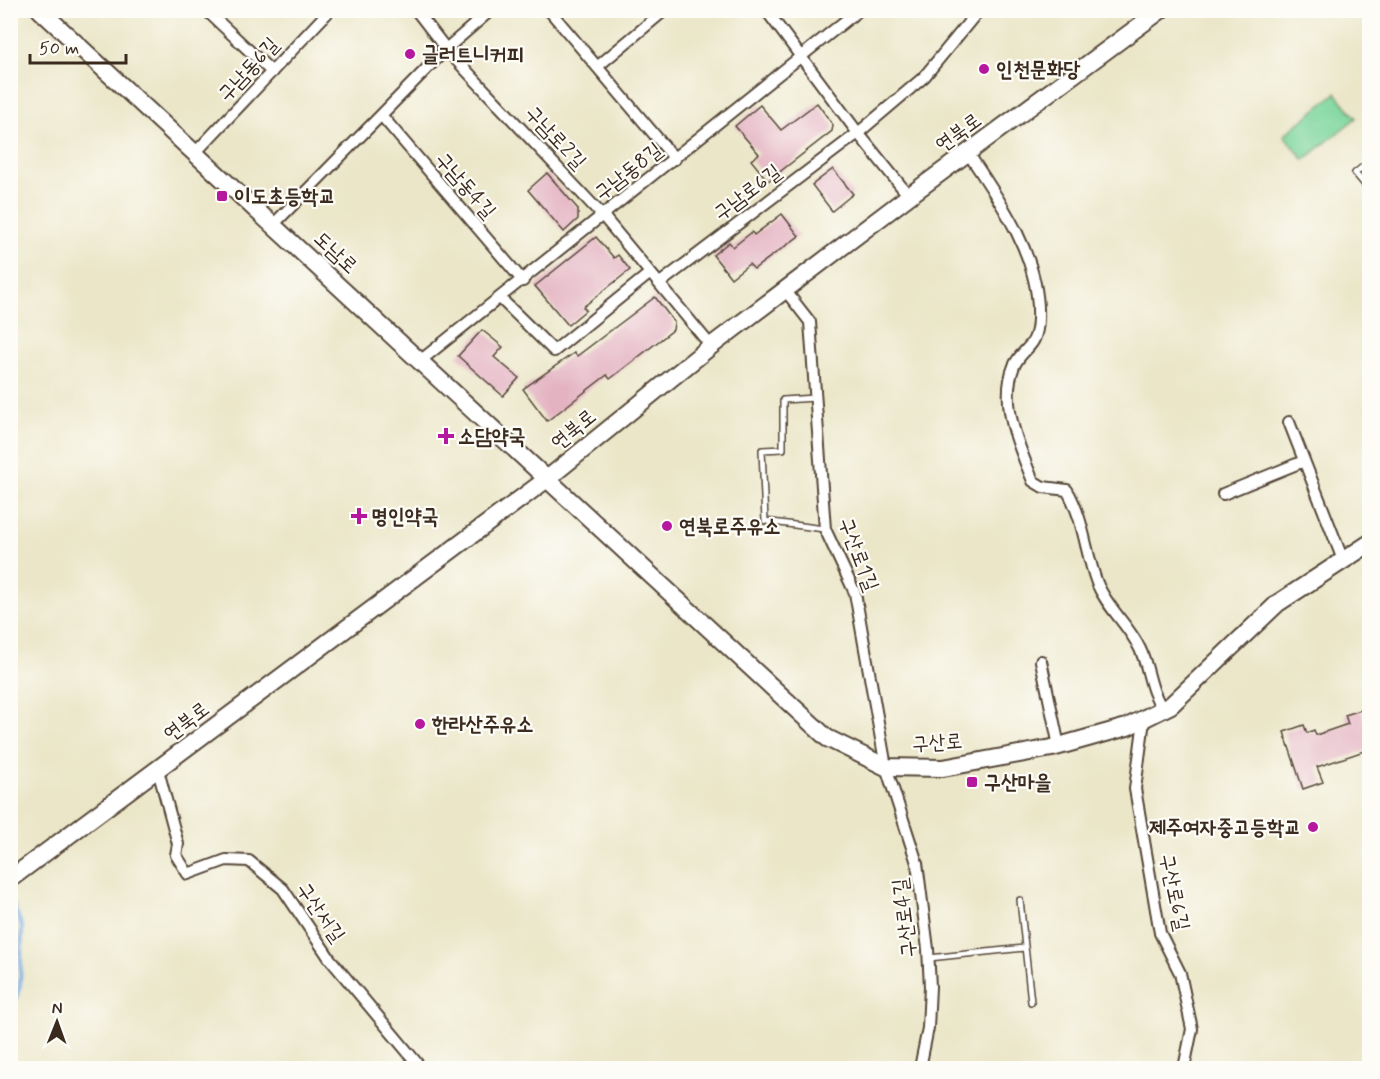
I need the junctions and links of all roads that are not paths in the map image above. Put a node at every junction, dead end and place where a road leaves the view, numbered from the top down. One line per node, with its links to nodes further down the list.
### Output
1 (40, 10): 18 (main road, 도남로)
2 (206, 10): 15 (street)
3 (330, 10): 15 (street, 구남동6길)
4 (416, 10): 12 (street, 구남로2길)
5 (491, 10): 12 (street)
6 (549, 10): 14 (street)
7 (665, 10): 14 (street)
8 (766, 10): 13 (street)
9 (859, 10): 13 (street, 구남동8길)
10 (979, 10): 17 (street, 구남로6길)
11 (1161, 10): 19 (main road, 연북로)
12 (447, 49): 16 (street); 24 (street, 구남로2길)
13 (801, 59): 17 (street); 20 (street, 구남동8길)
14 (597, 67): 20 (street)
15 (272, 72): 18 (street, 구남동6길)
16 (381, 115): 25 (street); 27 (street, 구남동4길)
17 (858, 133): 23 (street); 28 (street, 구남로6길)
18 (195, 153): 25 (main road, 도남로)
19 (968, 153): 23 (main road, 연북로); 42 (street)
20 (675, 159): 24 (street, 구남동8길)
21 (1370, 162): 22 (lane)
22 (1370, 191)
23 (909, 196): 29 (main road, 연북로)
24 (603, 216): 26 (street, 구남로2길); 27 (street, 구남동8길)
25 (273, 225): 32 (main road, 도남로)
26 (649, 274): 28 (street, 구남로2길); 30 (street)
27 (523, 281): 30 (street, 구남동8길)
28 (660, 283): 31 (street, 구남로2길)
29 (785, 290): 31 (main road, 연북로); 33 (street, 구산로1길)
30 (501, 298): 32 (street, 구남동8길)
31 (711, 346): 36 (main road, 연북로)
32 (420, 361): 36 (main road, 도남로)
33 (815, 398): 38 (street, 구산로1길); 38 (lane)
34 (1289, 422): 35 (street)
35 (1304, 461): 37 (street); 40 (street)
36 (547, 479): 45 (main road, 구산로); 46 (main road, 연북로)
37 (1223, 494)
38 (825, 529): 45 (street, 구산로1길)
39 (1370, 543): 40 (main road, 구산로)
40 (1343, 560): 42 (main road, 구산로)
41 (1041, 661): 44 (street)
42 (1163, 709): 43 (main road, 구산로)
43 (1144, 720): 44 (main road, 구산로); 54 (street, 구산로6길)
44 (1059, 746): 45 (main road, 구산로)
45 (886, 767): 50 (street, 구산로4길)
46 (158, 770): 47 (main road, 연북로); 52 (street, 구산서길)
47 (10, 879)
48 (1020, 900): 49 (lane)
49 (1024, 948): 50 (lane); 51 (lane)
50 (929, 958): 53 (street, 구산로4길)
51 (1031, 1002)
52 (421, 1068)
53 (920, 1068)
54 (1184, 1068)

